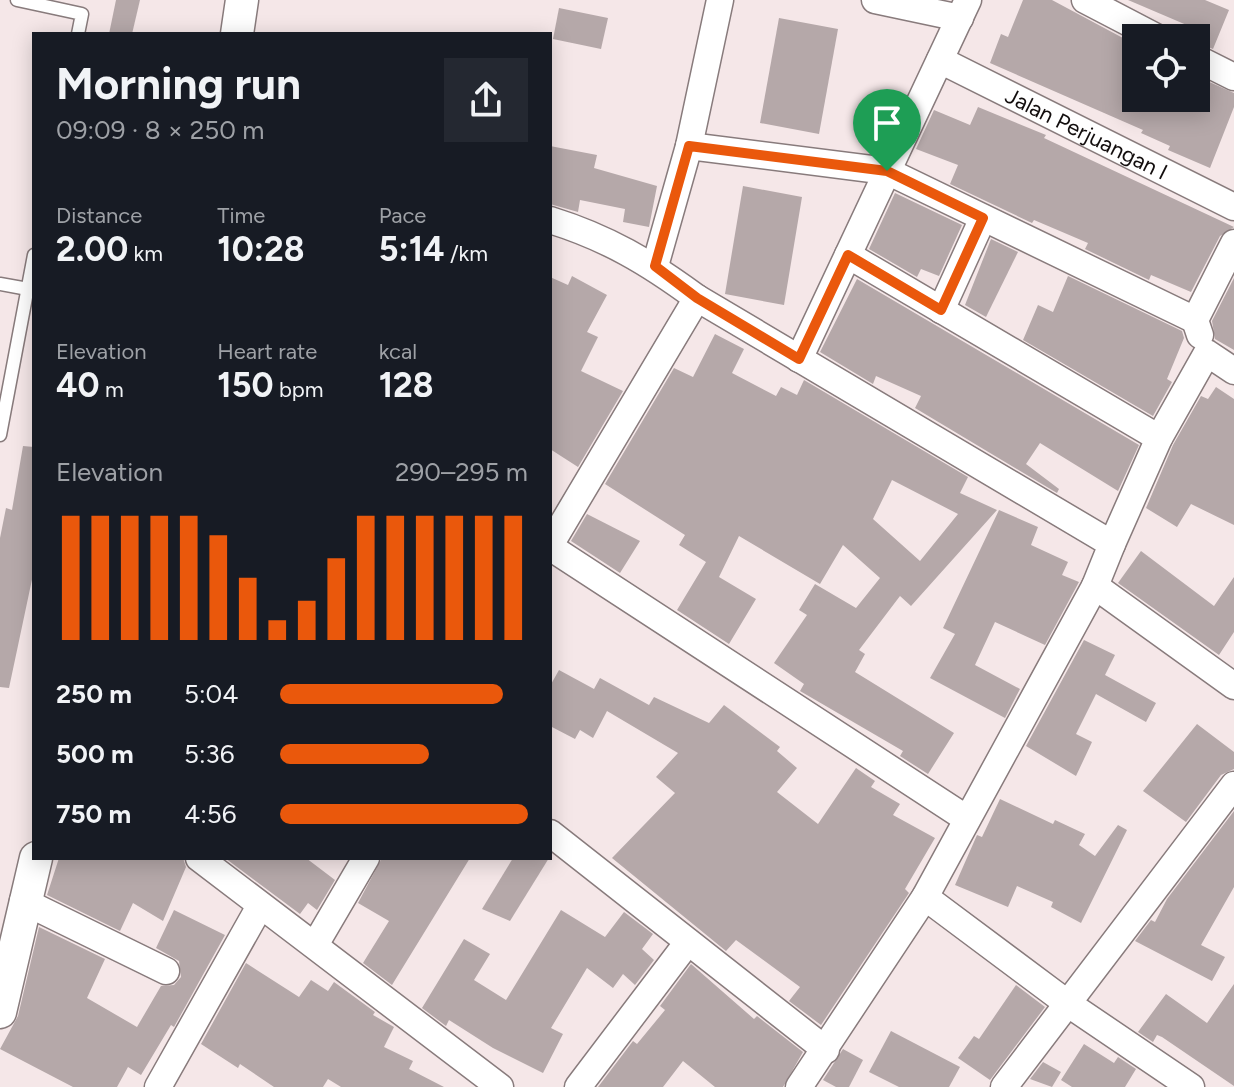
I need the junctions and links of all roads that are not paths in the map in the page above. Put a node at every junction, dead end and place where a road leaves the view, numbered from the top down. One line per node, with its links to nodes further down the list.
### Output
1 (17, 0): 8 (lane)
2 (85, 0): 8 (lane)
3 (242, 0): 11 (street)
4 (720, 0): 15 (street)
5 (875, 0): 7 (street)
6 (1085, 0): 9 (street)
7 (964, 9): 12 (street)
8 (82, 14): 10 (lane)
9 (1131, 24)
10 (78, 32)
11 (237, 32)
12 (940, 60): 16 (street); 17 (street, Jalan Perjuangan I)
13 (1210, 65): 14 (street)
14 (1234, 77)
15 (689, 146): 16 (street); 23 (street)
16 (887, 171): 18 (street); 21 (street)
17 (1234, 207)
18 (983, 218): 27 (street); 28 (street)
19 (552, 221): 23 (street)
20 (1234, 243): 28 (street)
21 (848, 255): 27 (street); 30 (street)
22 (32, 266): 25 (lane)
23 (655, 266): 26 (street)
24 (0, 284): 25 (lane)
25 (28, 289): 32 (lane)
26 (697, 298): 30 (street); 34 (street)
27 (941, 310): 33 (street)
28 (1195, 320): 29 (street)
29 (1207, 353): 31 (street); 33 (street)
30 (799, 359): 35 (street)
31 (1234, 371)
32 (0, 435)
33 (1159, 438): 35 (street)
34 (552, 543)
35 (1112, 544): 37 (street)
36 (552, 547): 40 (street)
37 (1095, 586): 38 (street); 40 (street)
38 (1234, 686)
39 (1234, 785): 51 (street)
40 (967, 819): 45 (street)
41 (552, 835): 48 (street)
42 (35, 860): 46 (street)
43 (202, 860): 47 (street)
44 (365, 860): 49 (street)
45 (925, 897): 51 (street); 53 (street)
46 (23, 901): 50 (street); 52 (street)
47 (260, 906): 49 (street); 55 (street)
48 (688, 942): 53 (street); 56 (street)
49 (315, 945): 54 (street)
50 (166, 971)
51 (1067, 1003): 58 (street); 59 (street)
52 (0, 1012)
53 (826, 1050): 57 (street)
54 (483, 1082)
55 (158, 1087)
56 (578, 1087)
57 (799, 1087)
58 (1004, 1087)
59 (1191, 1087)

